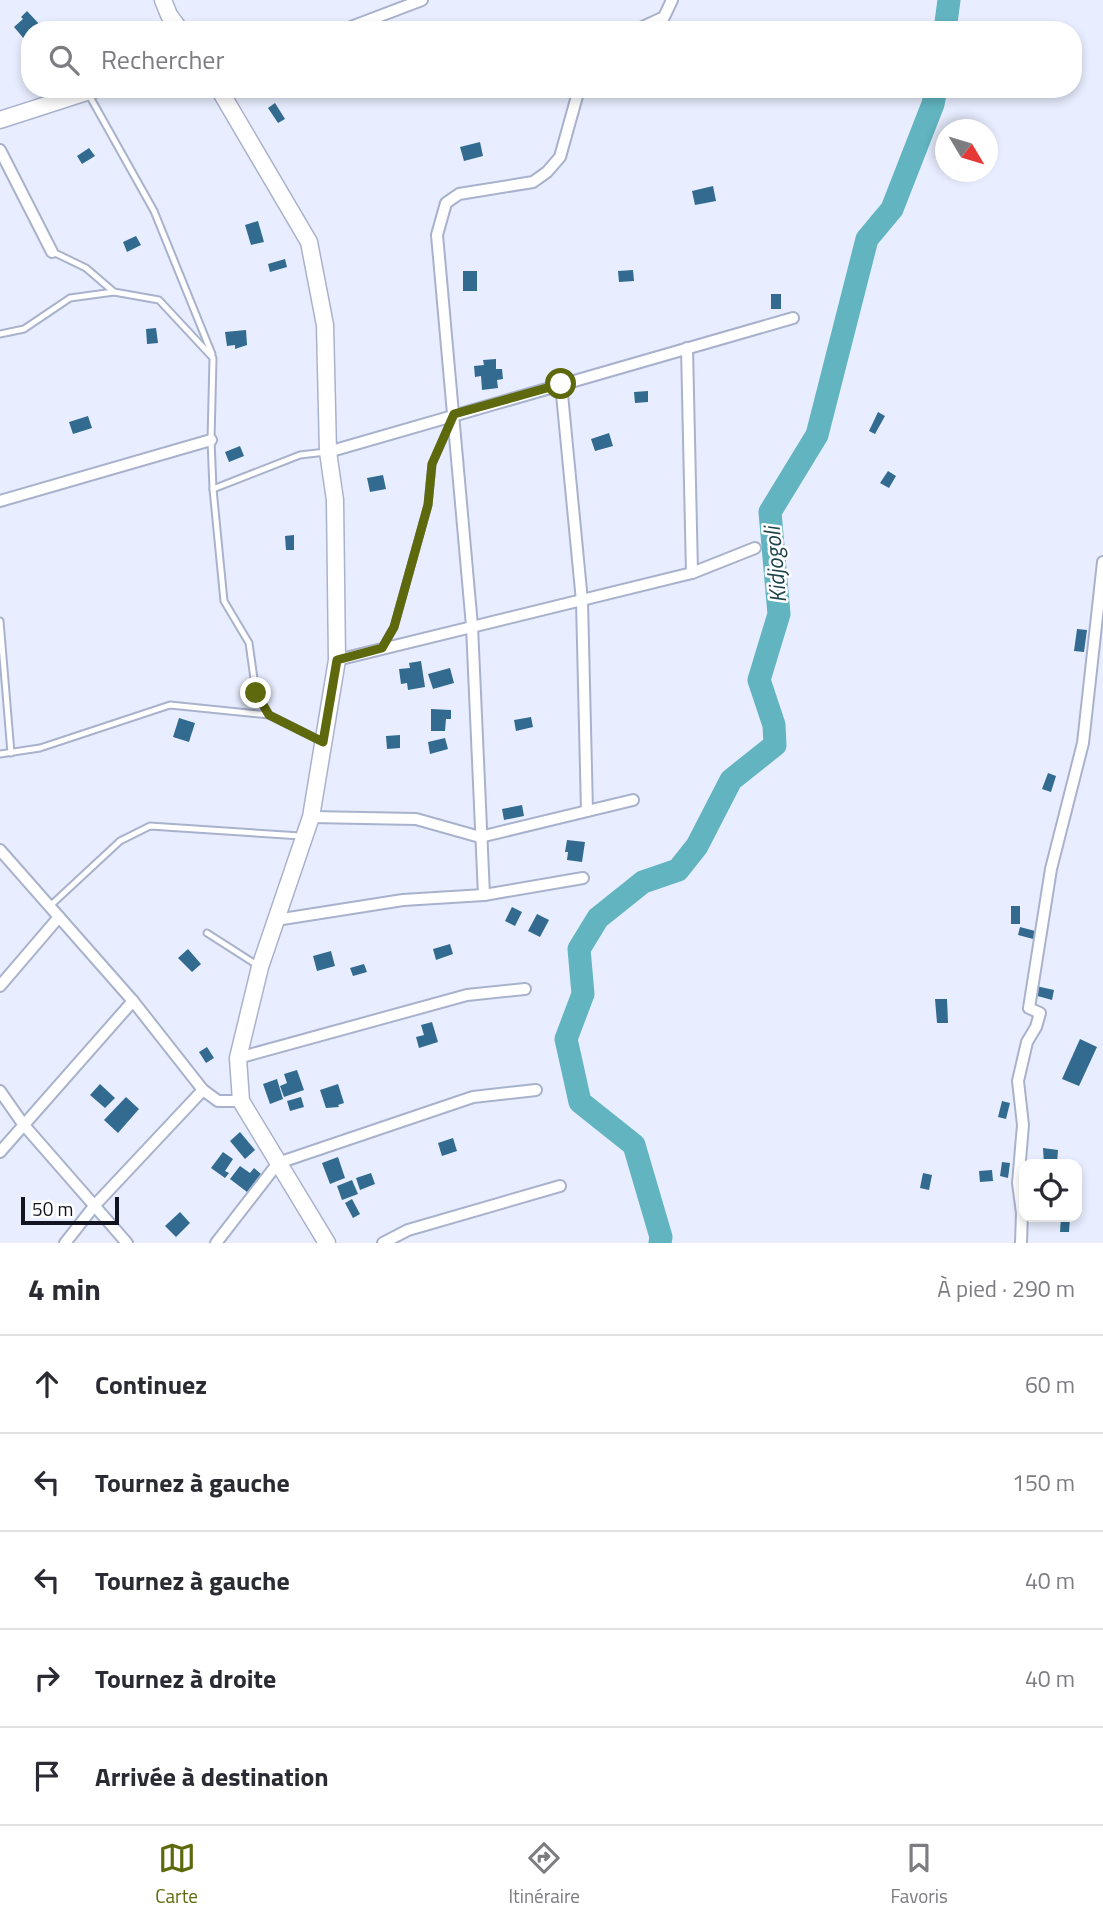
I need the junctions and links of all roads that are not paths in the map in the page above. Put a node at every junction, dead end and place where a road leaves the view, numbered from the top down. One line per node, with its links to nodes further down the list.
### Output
1 (163, 0): 4 (street)
2 (422, 0): 5 (street)
3 (672, 0): 6 (street)
4 (173, 21)
5 (366, 21)
6 (654, 21)
7 (70, 98): 11 (street)
8 (96, 98): 18 (lane)
9 (224, 98): 22 (street)
10 (576, 98): 20 (street)
11 (0, 120)
12 (0, 150): 13 (street)
13 (52, 252): 14 (lane)
14 (114, 292): 16 (lane); 18 (lane)
15 (793, 318): 17 (street)
16 (0, 334)
17 (687, 348): 19 (street); 27 (street)
18 (213, 358): 21 (lane)
19 (561, 384): 20 (street); 28 (street)
20 (454, 414): 22 (street); 30 (street); 31 (lane)
21 (211, 440): 23 (lane); 24 (street)
22 (328, 452): 23 (lane); 32 (street)
23 (213, 489): 33 (lane)
24 (0, 501)
25 (755, 548): 27 (street)
26 (1103, 562): 68 (street)
27 (692, 573): 28 (street)
28 (582, 601): 30 (street); 38 (street)
29 (0, 621): 35 (lane)
30 (472, 626): 31 (street); 40 (street)
31 (382, 648): 32 (street)
32 (337, 660): 34 (street)
33 (269, 715): 34 (lane); 35 (lane)
34 (323, 742): 39 (street)
35 (11, 753): 36 (lane)
36 (0, 754)
37 (634, 800): 38 (street)
38 (587, 811): 40 (street)
39 (311, 817): 40 (street); 41 (street)
40 (480, 836): 44 (street)
41 (304, 837): 45 (lane); 47 (street)
42 (0, 850): 45 (street)
43 (583, 878): 44 (street)
44 (484, 895): 47 (street)
45 (49, 907): 46 (street)
46 (59, 917): 50 (street); 52 (street)
47 (276, 920): 49 (street)
48 (207, 933): 49 (lane)
49 (260, 967): 53 (street)
50 (0, 986)
51 (525, 989): 53 (street)
52 (133, 1001): 54 (street); 58 (street)
53 (238, 1058): 57 (street)
54 (203, 1090): 57 (street); 62 (street)
55 (536, 1090): 60 (street)
56 (0, 1091): 58 (street)
57 (241, 1101): 60 (street)
58 (23, 1124): 59 (street); 62 (street)
59 (0, 1152)
60 (278, 1163): 65 (street); 66 (street)
61 (560, 1186): 67 (street)
62 (95, 1205): 63 (street); 64 (street)
63 (65, 1243)
64 (127, 1243)
65 (216, 1243)
66 (327, 1243)
67 (383, 1243)
68 (1021, 1243)

